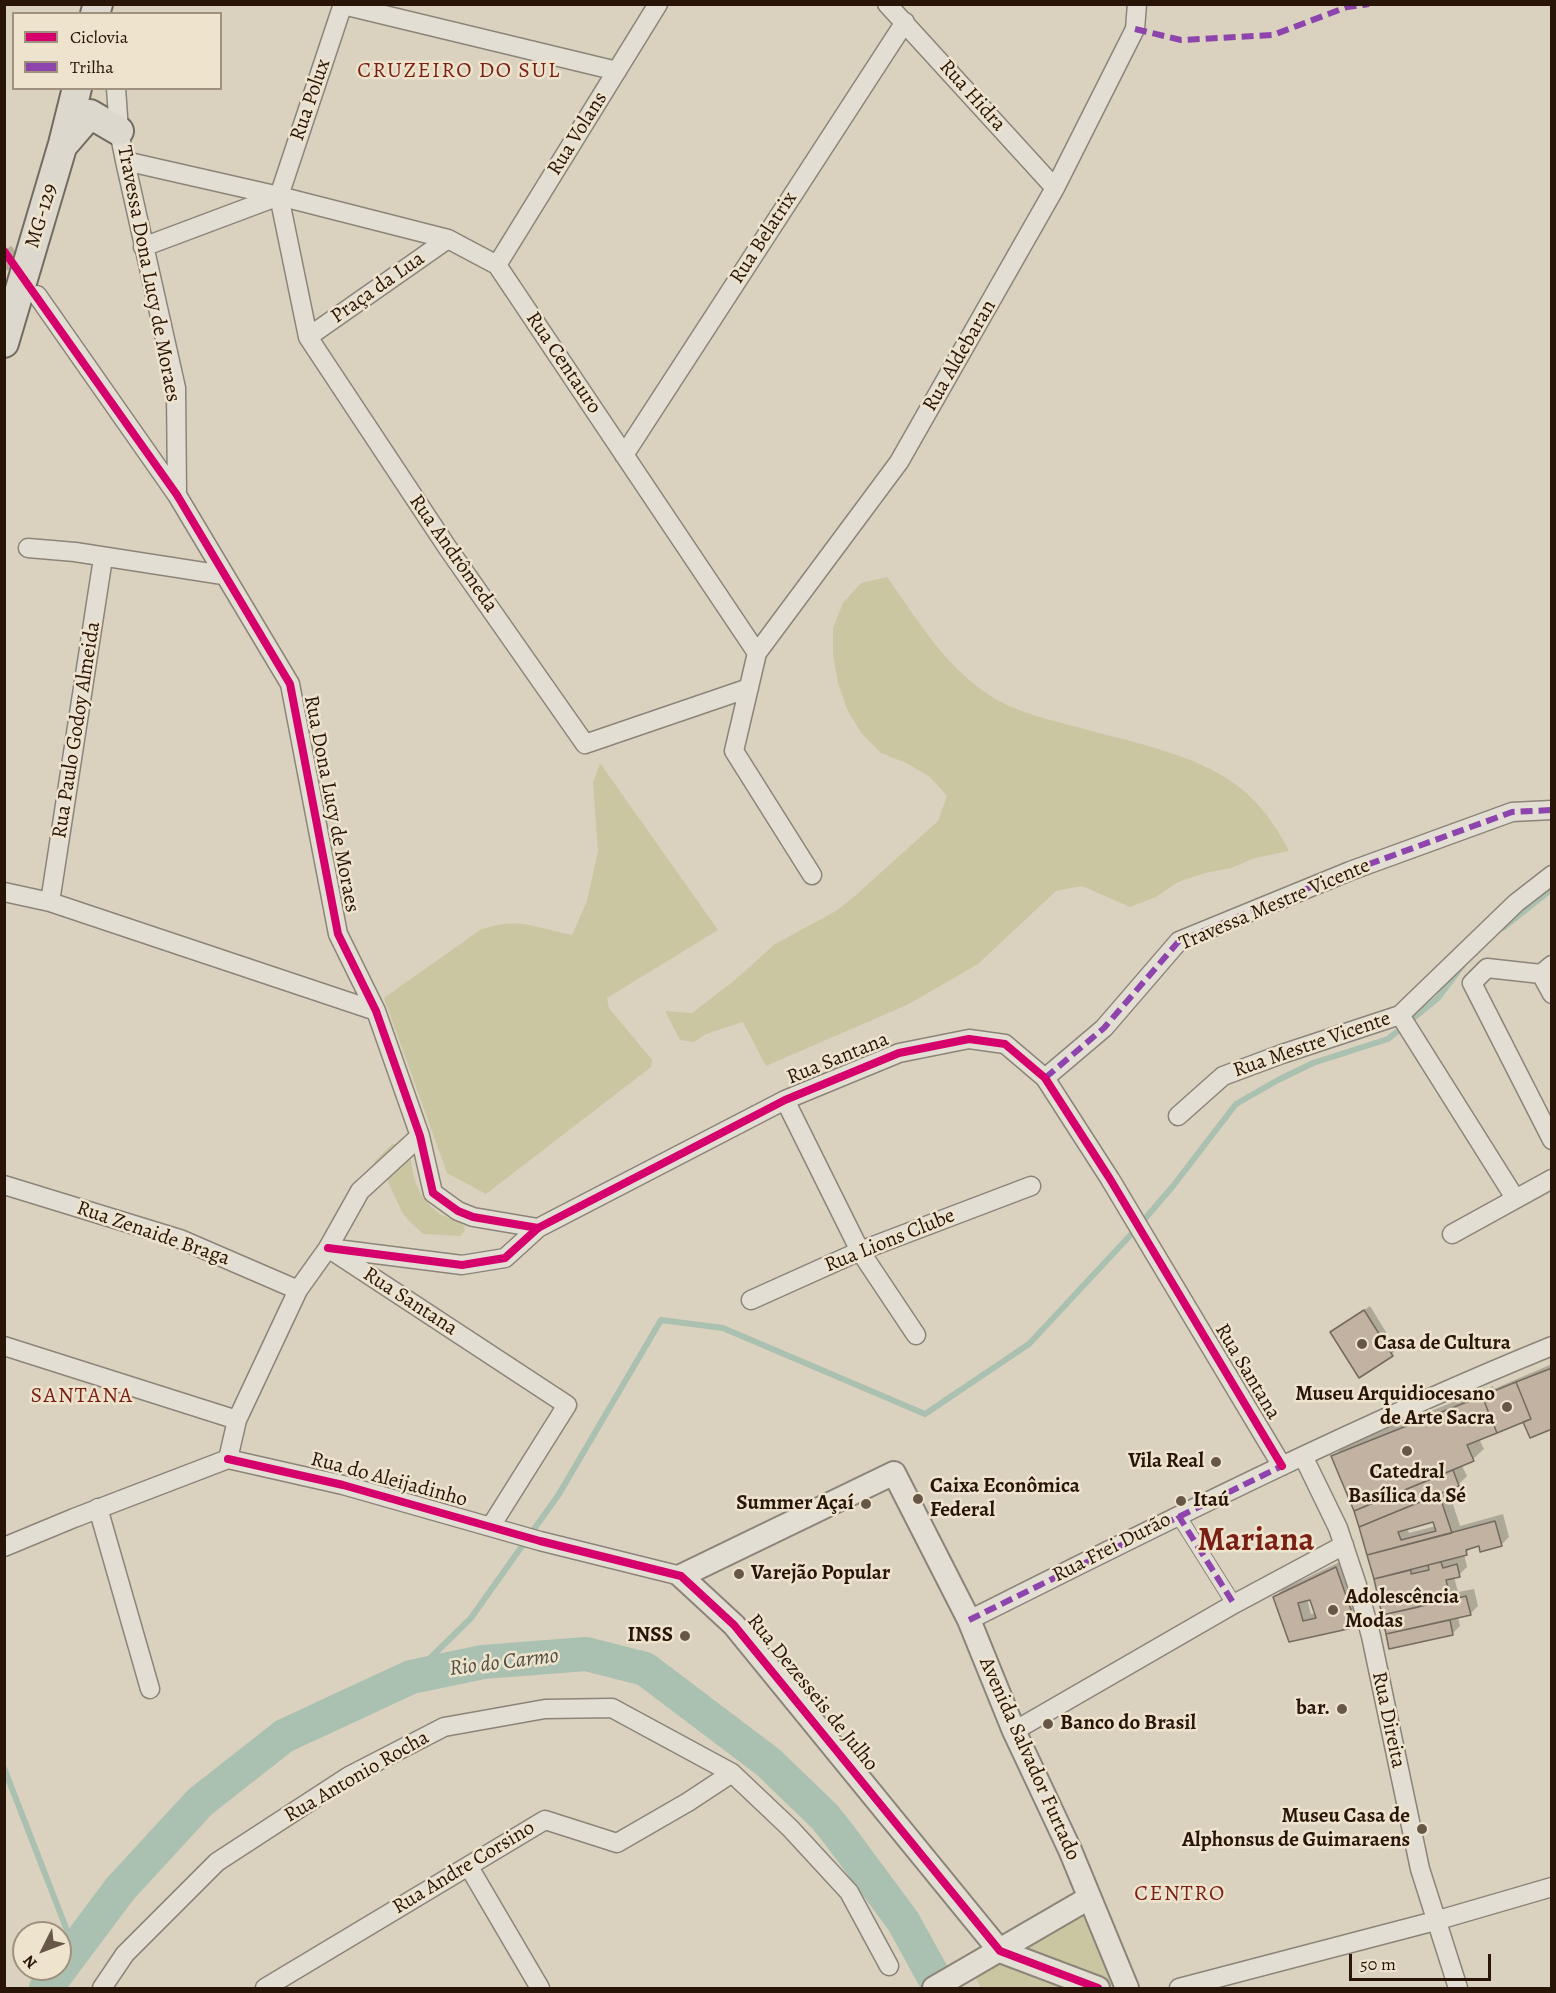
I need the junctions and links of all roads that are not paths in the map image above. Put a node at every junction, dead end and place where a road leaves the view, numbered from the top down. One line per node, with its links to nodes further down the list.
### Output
1 (658, 4): 6 (street, Rua Volans)
2 (887, 4): 5 (street, Rua Hidra)
3 (1137, 4): 12 (street, Rua Aldebaran)
4 (343, 5): 6 (street); 13 (street, Rua Polux)
5 (905, 22): 12 (street, Rua Hidra); 20 (street, Rua Belatrix)
6 (617, 70): 16 (street, Rua Volans)
7 (76, 90): 10 (main road, MG-129 / MG-129)
8 (116, 90): 9 (street, Travessa Dona Lucy de Moraes)
9 (119, 131): 10 (main road); 11 (street, Travessa Dona Lucy de Moraes)
10 (63, 144): 19 (main road, MG-129 / MG-129)
11 (125, 161): 13 (street, Rua Centauro); 15 (street, Travessa Dona Lucy de Moraes)
12 (1055, 188): 25 (street, Rua Aldebaran)
13 (279, 196): 14 (street, Rua Centauro); 15 (street); 18 (street, Rua Andrômeda)
14 (448, 239): 16 (street, Rua Centauro); 18 (street, Praça da Lua)
15 (143, 247): 21 (street, Travessa Dona Lucy de Moraes)
16 (497, 265): 20 (street, Rua Centauro)
17 (37, 295): 21 (street, Rua Dona Lucy de Moraes)
18 (308, 337): 26 (street, Rua Andrômeda)
19 (4, 343)
20 (624, 455): 25 (street, Rua Centauro)
21 (177, 495): 24 (street, Rua Dona Lucy de Moraes)
22 (28, 548): 23 (street)
23 (103, 558): 24 (street); 31 (street, Rua Paulo Godoy Almeida)
24 (223, 575): 34 (street, Rua Dona Lucy de Moraes)
25 (758, 653): 26 (street, Rua Aldebaran)
26 (749, 688): 28 (street, Rua Aldebaran)
27 (1551, 810): 36 (street, Travessa Mestre Vicente)
28 (812, 875)
29 (1551, 875): 35 (street, Rua Mestre Vicente)
30 (4, 892): 31 (street)
31 (50, 903): 34 (street)
32 (1546, 970): 33 (street); 40 (street)
33 (1551, 994)
34 (376, 1011): 39 (street, Rua Dona Lucy de Moraes)
35 (1400, 1015): 38 (street, Rua Mestre Vicente); 44 (street)
36 (1045, 1078): 37 (street, Rua Santana); 57 (street, Rua Santana)
37 (785, 1100): 45 (street, Rua Santana); 48 (street)
38 (1178, 1116)
39 (420, 1136): 45 (street, Rua Dona Lucy de Moraes); 47 (street)
40 (1551, 1140)
41 (1551, 1179): 44 (street)
42 (4, 1185): 49 (street, Rua Zenaide Braga)
43 (1031, 1186): 48 (street, Rua Lions Clube)
44 (1515, 1198): 46 (street)
45 (538, 1228): 47 (street, Rua Santana)
46 (1452, 1234)
47 (328, 1248): 49 (street); 60 (street, Rua Santana)
48 (860, 1251): 50 (street, Rua Lions Clube); 51 (street)
49 (298, 1290): 54 (street)
50 (750, 1300)
51 (916, 1335)
52 (4, 1346): 54 (street)
53 (1551, 1346): 55 (street, Rua Frei Durão)
54 (237, 1420): 56 (street)
55 (1303, 1456): 57 (street, Rua Frei Durão); 62 (street, Rua Direita)
56 (228, 1458): 58 (street); 60 (street, Rua do Aleijadinho)
57 (1282, 1466): 59 (street, Rua Frei Durão)
58 (98, 1508): 63 (street); 67 (street)
59 (1178, 1515): 65 (street); 66 (street, Rua Frei Durão)
60 (491, 1526): 61 (street, Rua do Aleijadinho)
61 (540, 1541): 64 (street, Rua Dezesseis de Julho)
62 (1344, 1545): 65 (street); 73 (street, Rua Direita)
63 (4, 1547)
64 (681, 1576): 66 (street, Avenida Salvador Furtado); 74 (street, Rua Dezesseis de Julho)
65 (1234, 1604): 68 (street)
66 (969, 1620): 68 (street, Avenida Salvador Furtado)
67 (150, 1689)
68 (1014, 1731): 72 (street, Avenida Salvador Furtado)
69 (732, 1773): 70 (street, Rua Andre Corsino); 75 (street, Rua Antonio Rocha); 76 (street, Rua Antonio Rocha)
70 (469, 1867): 77 (street, Rua Andre Corsino); 78 (street)
71 (1551, 1887): 73 (street)
72 (1089, 1898): 74 (street); 81 (street, Avenida Salvador Furtado)
73 (1435, 1921): 82 (street); 83 (street, Rua Direita)
74 (1000, 1951): 79 (street); 80 (street)
75 (889, 1965)
76 (102, 1989)
77 (265, 1989)
78 (540, 1989)
79 (934, 1989)
80 (1098, 1989)
81 (1127, 1989)
82 (1179, 1989)
83 (1458, 1989)

